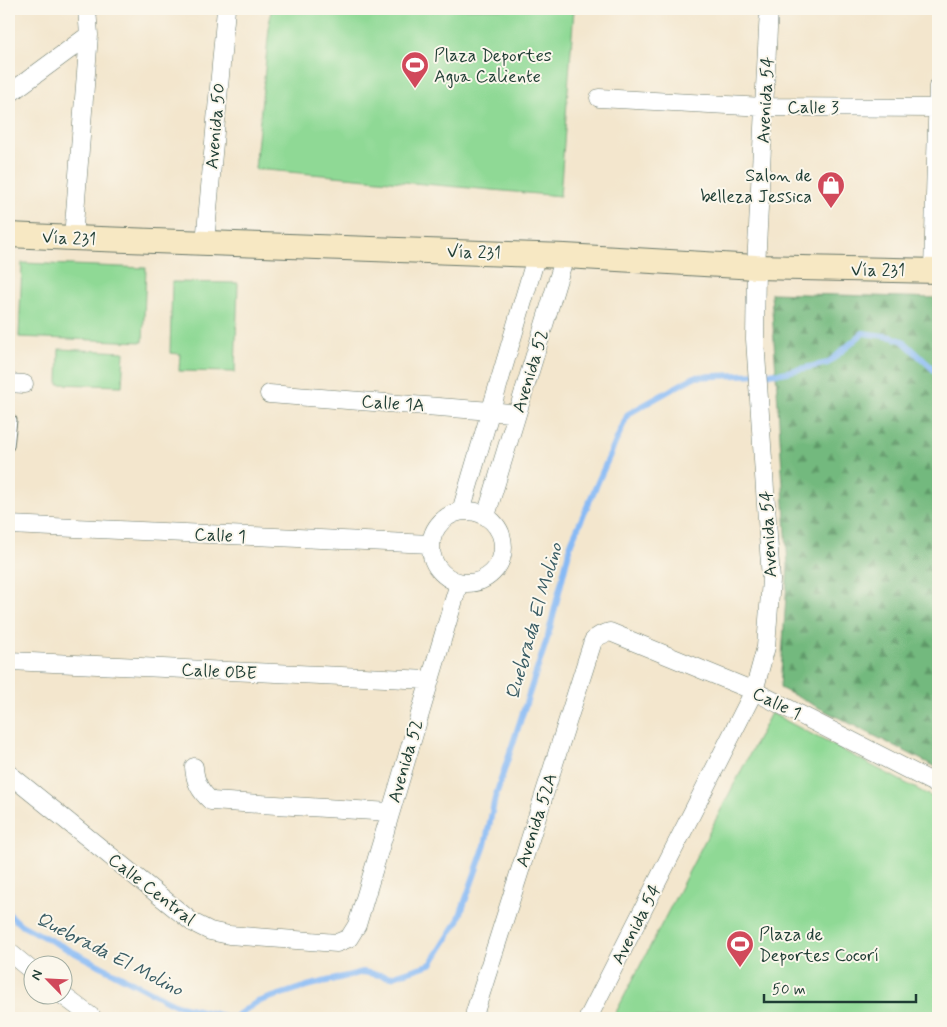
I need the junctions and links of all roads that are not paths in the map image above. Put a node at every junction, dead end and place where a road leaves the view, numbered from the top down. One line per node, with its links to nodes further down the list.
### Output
1 (87, 9): 4 (street)
2 (226, 9): 12 (street, Avenida 50)
3 (769, 9): 8 (street, Avenida 54)
4 (89, 34): 6 (street); 11 (street)
5 (938, 86): 9 (street)
6 (9, 94)
7 (598, 98): 8 (street, Calle 3)
8 (764, 107): 9 (street, Calle 3); 15 (street, Avenida 54)
9 (937, 108): 16 (street)
10 (9, 235): 11 (main road, Vía 231)
11 (73, 238): 12 (main road, Vía 231)
12 (205, 242): 13 (main road, Vía 231)
13 (538, 254): 14 (main road, Vía 231); 18 (street, Avenida 52)
14 (565, 256): 15 (main road, Vía 231); 19 (street, Avenida 52)
15 (756, 267): 16 (main road, Vía 231); 30 (street, Avenida 54)
16 (936, 271)
17 (269, 394): 18 (street, Calle 1A)
18 (491, 411): 19 (street, Calle 1A); 22 (street, Avenida 52)
19 (517, 414): 23 (street, Avenida 52)
20 (12, 420): 21 (lane)
21 (9, 446)
22 (461, 511): 23 (street); 25 (street)
23 (486, 516): 26 (street)
24 (9, 525): 25 (street, Calle 1)
25 (431, 544): 26 (street)
26 (459, 583): 29 (street, Avenida 52)
27 (610, 632): 30 (street, Calle 1); 40 (street, Avenida 52A)
28 (9, 661): 29 (street, Calle 0BE)
29 (429, 680): 34 (street, Avenida 52)
30 (754, 691): 33 (street, Calle 1); 41 (street, Avenida 54)
31 (194, 767): 34 (street)
32 (9, 774): 35 (street, Calle Central)
33 (938, 785)
34 (390, 812): 35 (street, Avenida 52)
35 (349, 938)
36 (9, 952): 37 (street)
37 (22, 963)
38 (72, 1002): 39 (street)
39 (93, 1018)
40 (475, 1018)
41 (588, 1018)

